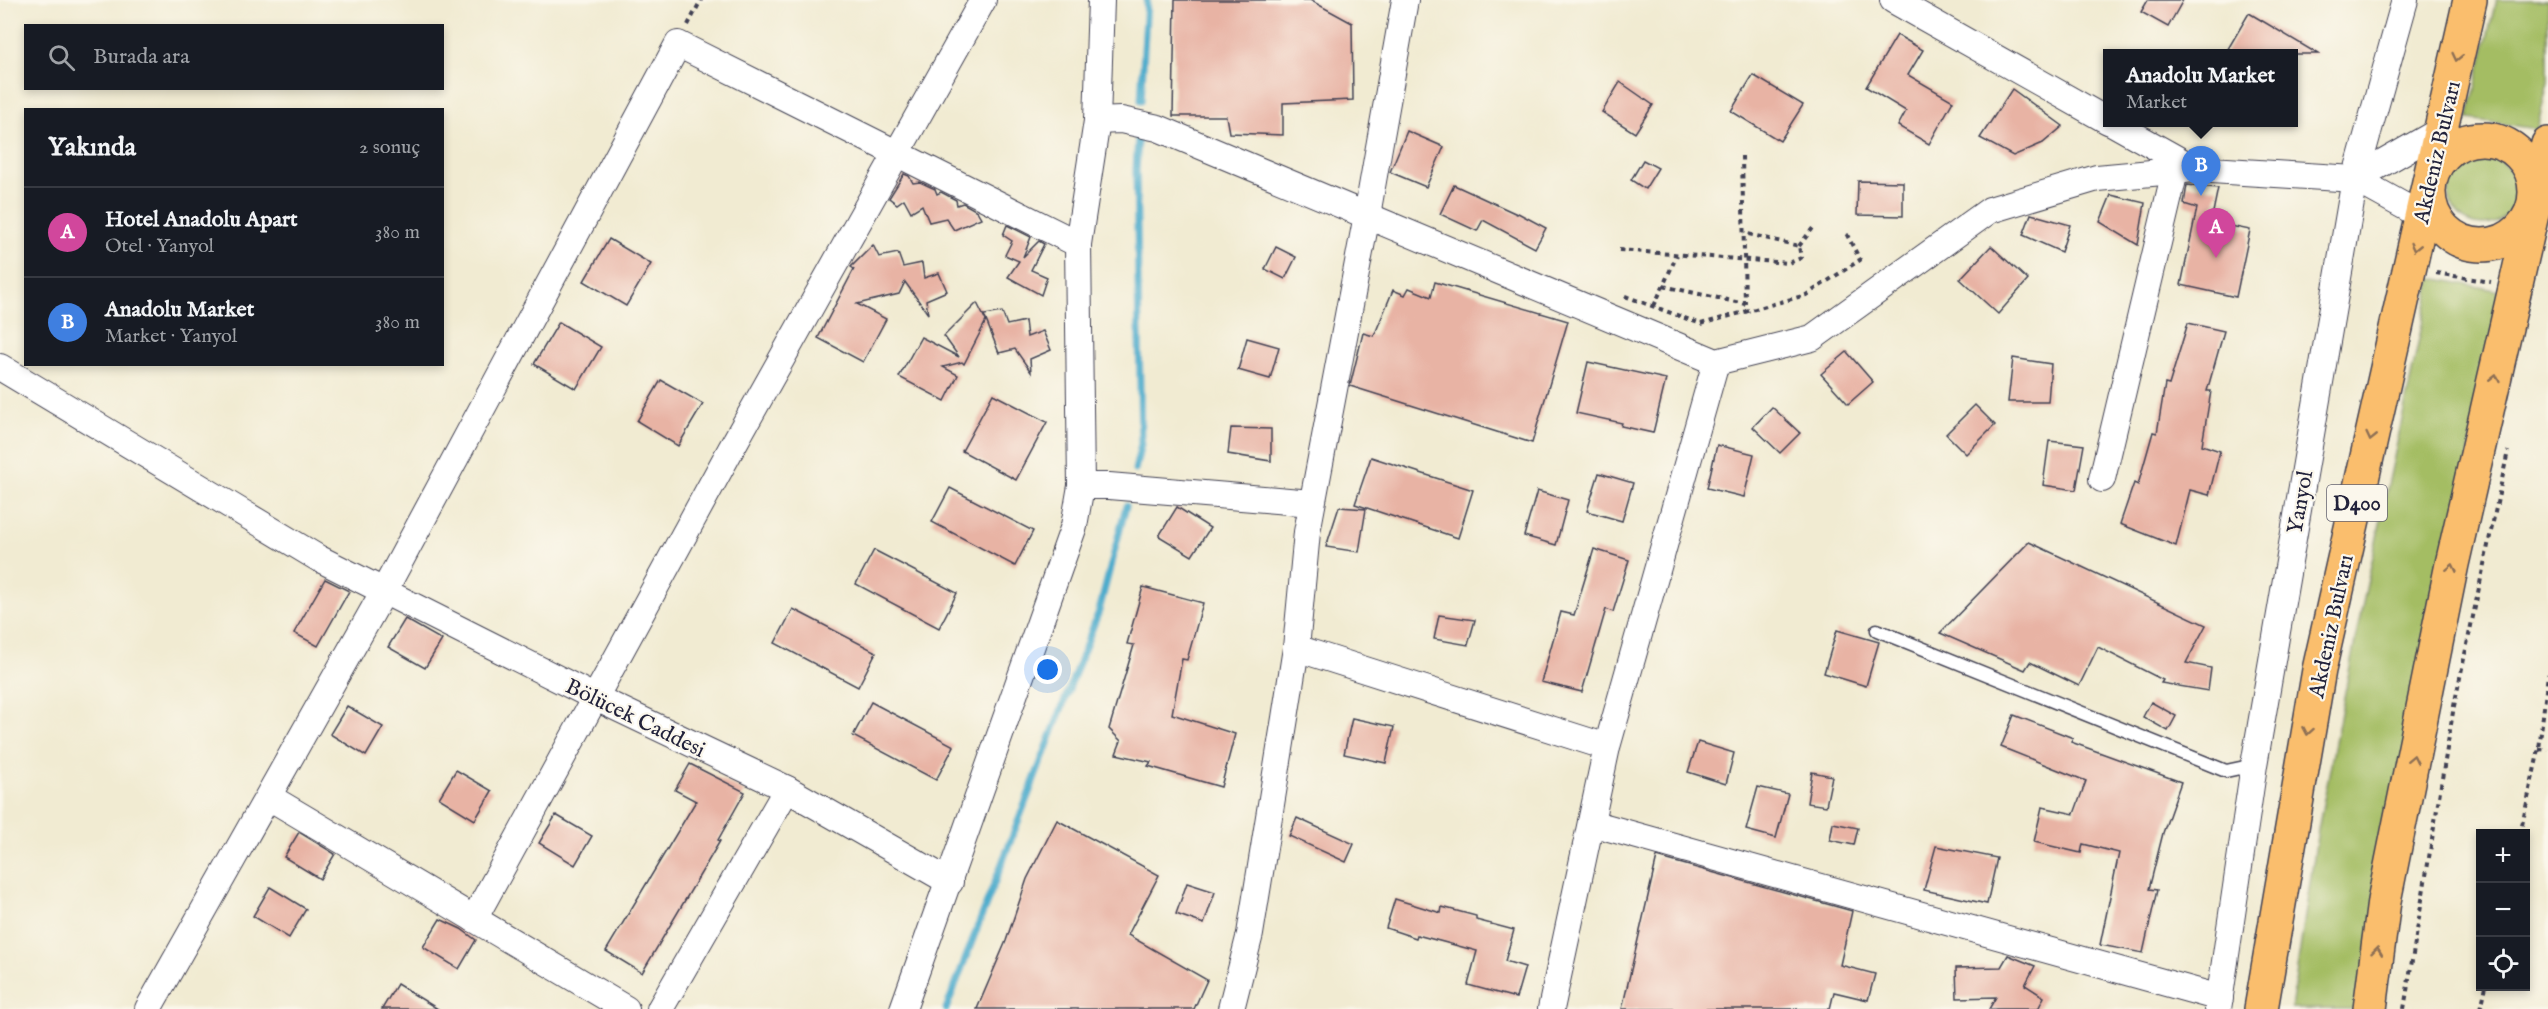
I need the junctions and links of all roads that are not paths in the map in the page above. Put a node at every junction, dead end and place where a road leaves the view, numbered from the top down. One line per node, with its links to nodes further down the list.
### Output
1 (983, 0): 12 (street)
2 (1101, 0): 8 (street)
3 (1405, 0): 17 (street)
4 (1893, 0): 7 (street)
5 (2405, 0): 14 (street, Yanyol)
6 (2470, 0): 10 (highway, Akdeniz Bulvarı / D400, one-way to 10)
7 (2103, 118)
8 (1109, 121): 17 (street); 19 (street)
9 (2118, 127): 13 (street)
10 (2441, 130): 14 (street); 15 (highway, Akdeniz Bulvarı / D400)
11 (2548, 144): 16 (highway)
12 (896, 154): 19 (street); 25 (street); 28 (street)
13 (2185, 170): 14 (street); 20 (street); 22 (street)
14 (2355, 179): 18 (street); 30 (street, Yanyol)
15 (2429, 183): 16 (highway); 16 (highway); 18 (highway, Akdeniz Bulvarı / D400)
16 (2535, 200): 44 (highway, one-way to 16)
17 (1367, 215): 20 (street); 24 (street)
18 (2422, 216): 43 (highway, Akdeniz Bulvarı / D400, one-way to 43)
19 (1078, 244): 23 (street)
20 (1716, 362): 29 (street)
21 (0, 368): 25 (street, Bölücek Caddesi)
22 (2102, 479)
23 (1082, 486): 24 (street); 34 (street)
24 (1312, 503): 27 (street)
25 (384, 591): 28 (street, Bölücek Caddesi); 32 (street)
26 (1877, 630): 30 (lane)
27 (1296, 648): 29 (street); 41 (street)
28 (594, 697): 31 (street, Bölücek Caddesi); 35 (street)
29 (1607, 747): 33 (street)
30 (2254, 765): 36 (street, Yanyol)
31 (787, 789): 34 (street, Bölücek Caddesi); 39 (street)
32 (269, 797): 35 (street); 37 (street)
33 (1591, 823): 36 (street); 42 (street)
34 (950, 882): 40 (street)
35 (474, 920): 38 (street)
36 (2219, 1004)
37 (148, 1009)
38 (626, 1009)
39 (660, 1009)
40 (903, 1009)
41 (1231, 1009)
42 (1551, 1009)
43 (2261, 1009)
44 (2370, 1009)

